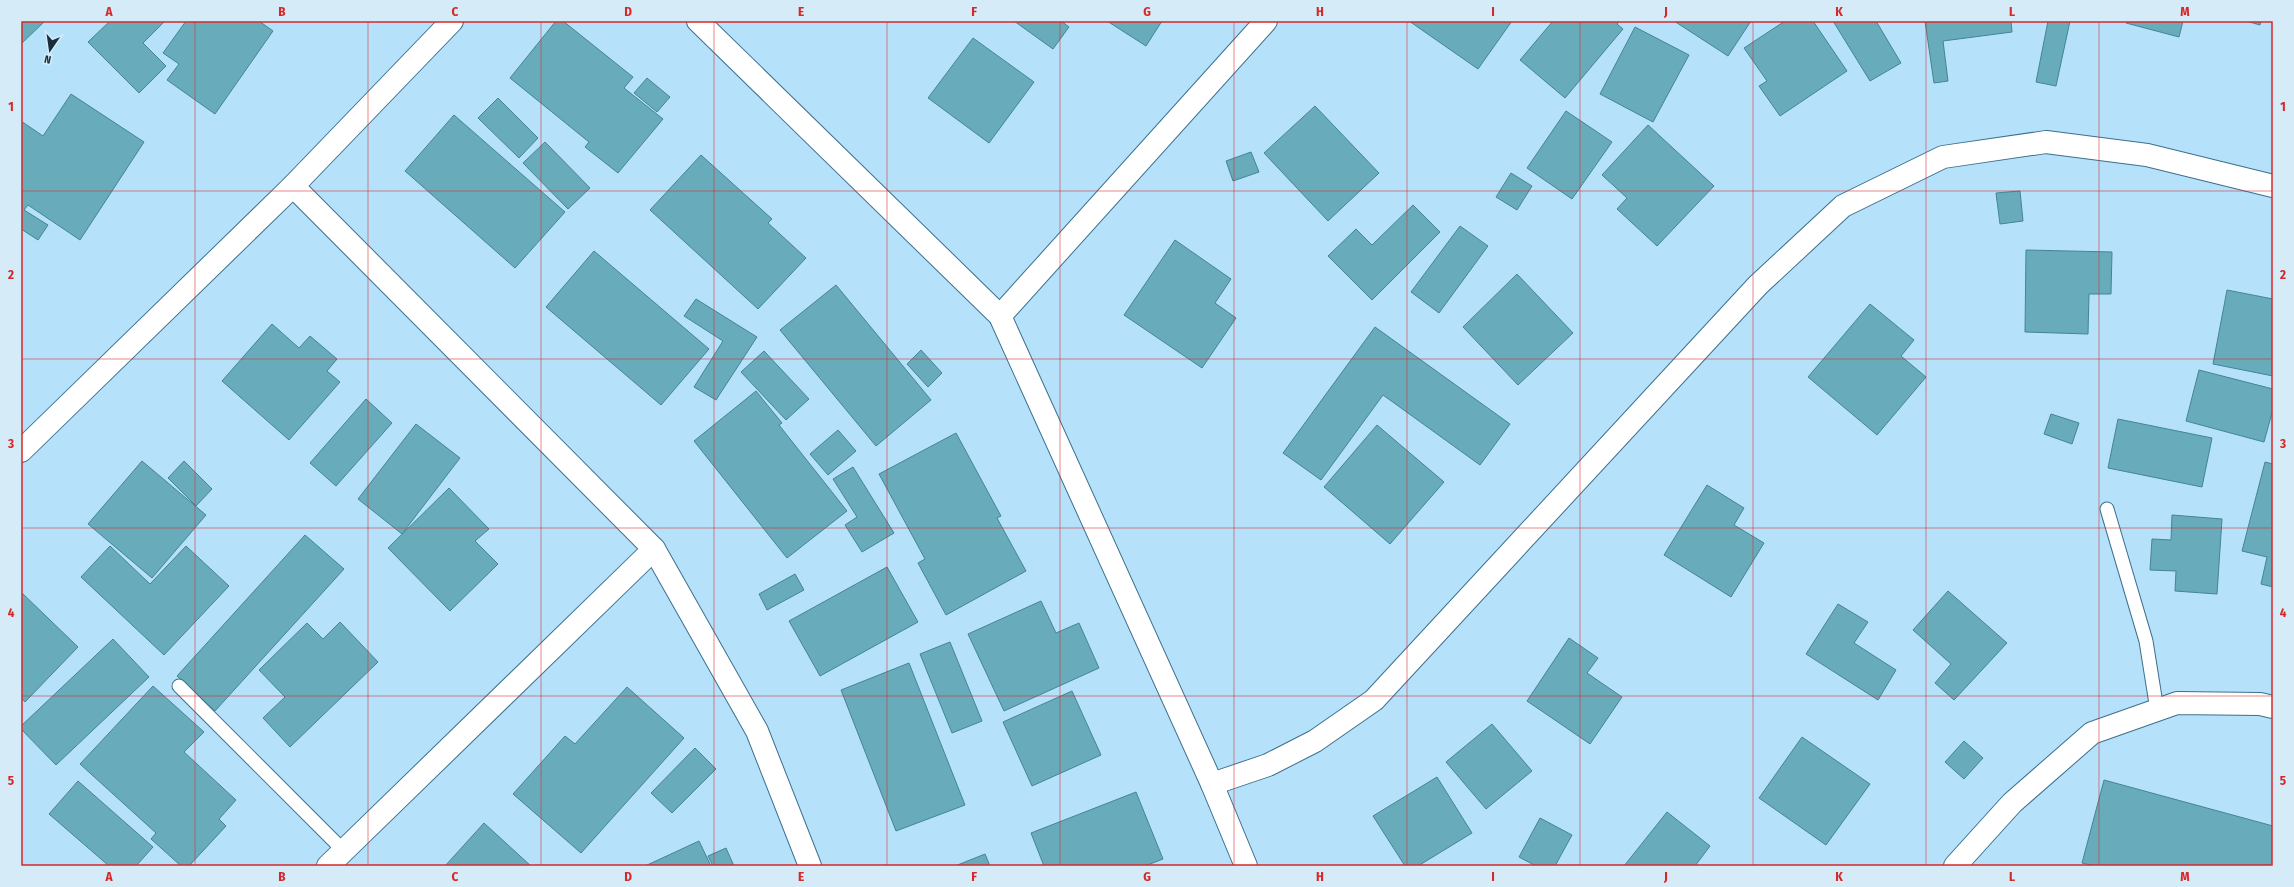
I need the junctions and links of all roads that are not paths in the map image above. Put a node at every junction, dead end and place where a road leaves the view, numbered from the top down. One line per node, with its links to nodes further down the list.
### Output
1 (452, 21): 4 (street)
2 (698, 21): 6 (street)
3 (1266, 21): 6 (street)
4 (293, 186): 7 (street); 9 (street)
5 (2273, 186): 13 (street)
6 (1000, 316): 13 (street)
7 (21, 451)
8 (2107, 509): 12 (lane)
9 (654, 549): 14 (street); 16 (street)
10 (179, 686): 14 (lane)
11 (2273, 707): 12 (street)
12 (2157, 710): 18 (street)
13 (1212, 784): 17 (street)
14 (344, 851): 15 (street)
15 (328, 866)
16 (810, 866)
17 (1246, 866)
18 (1955, 866)

